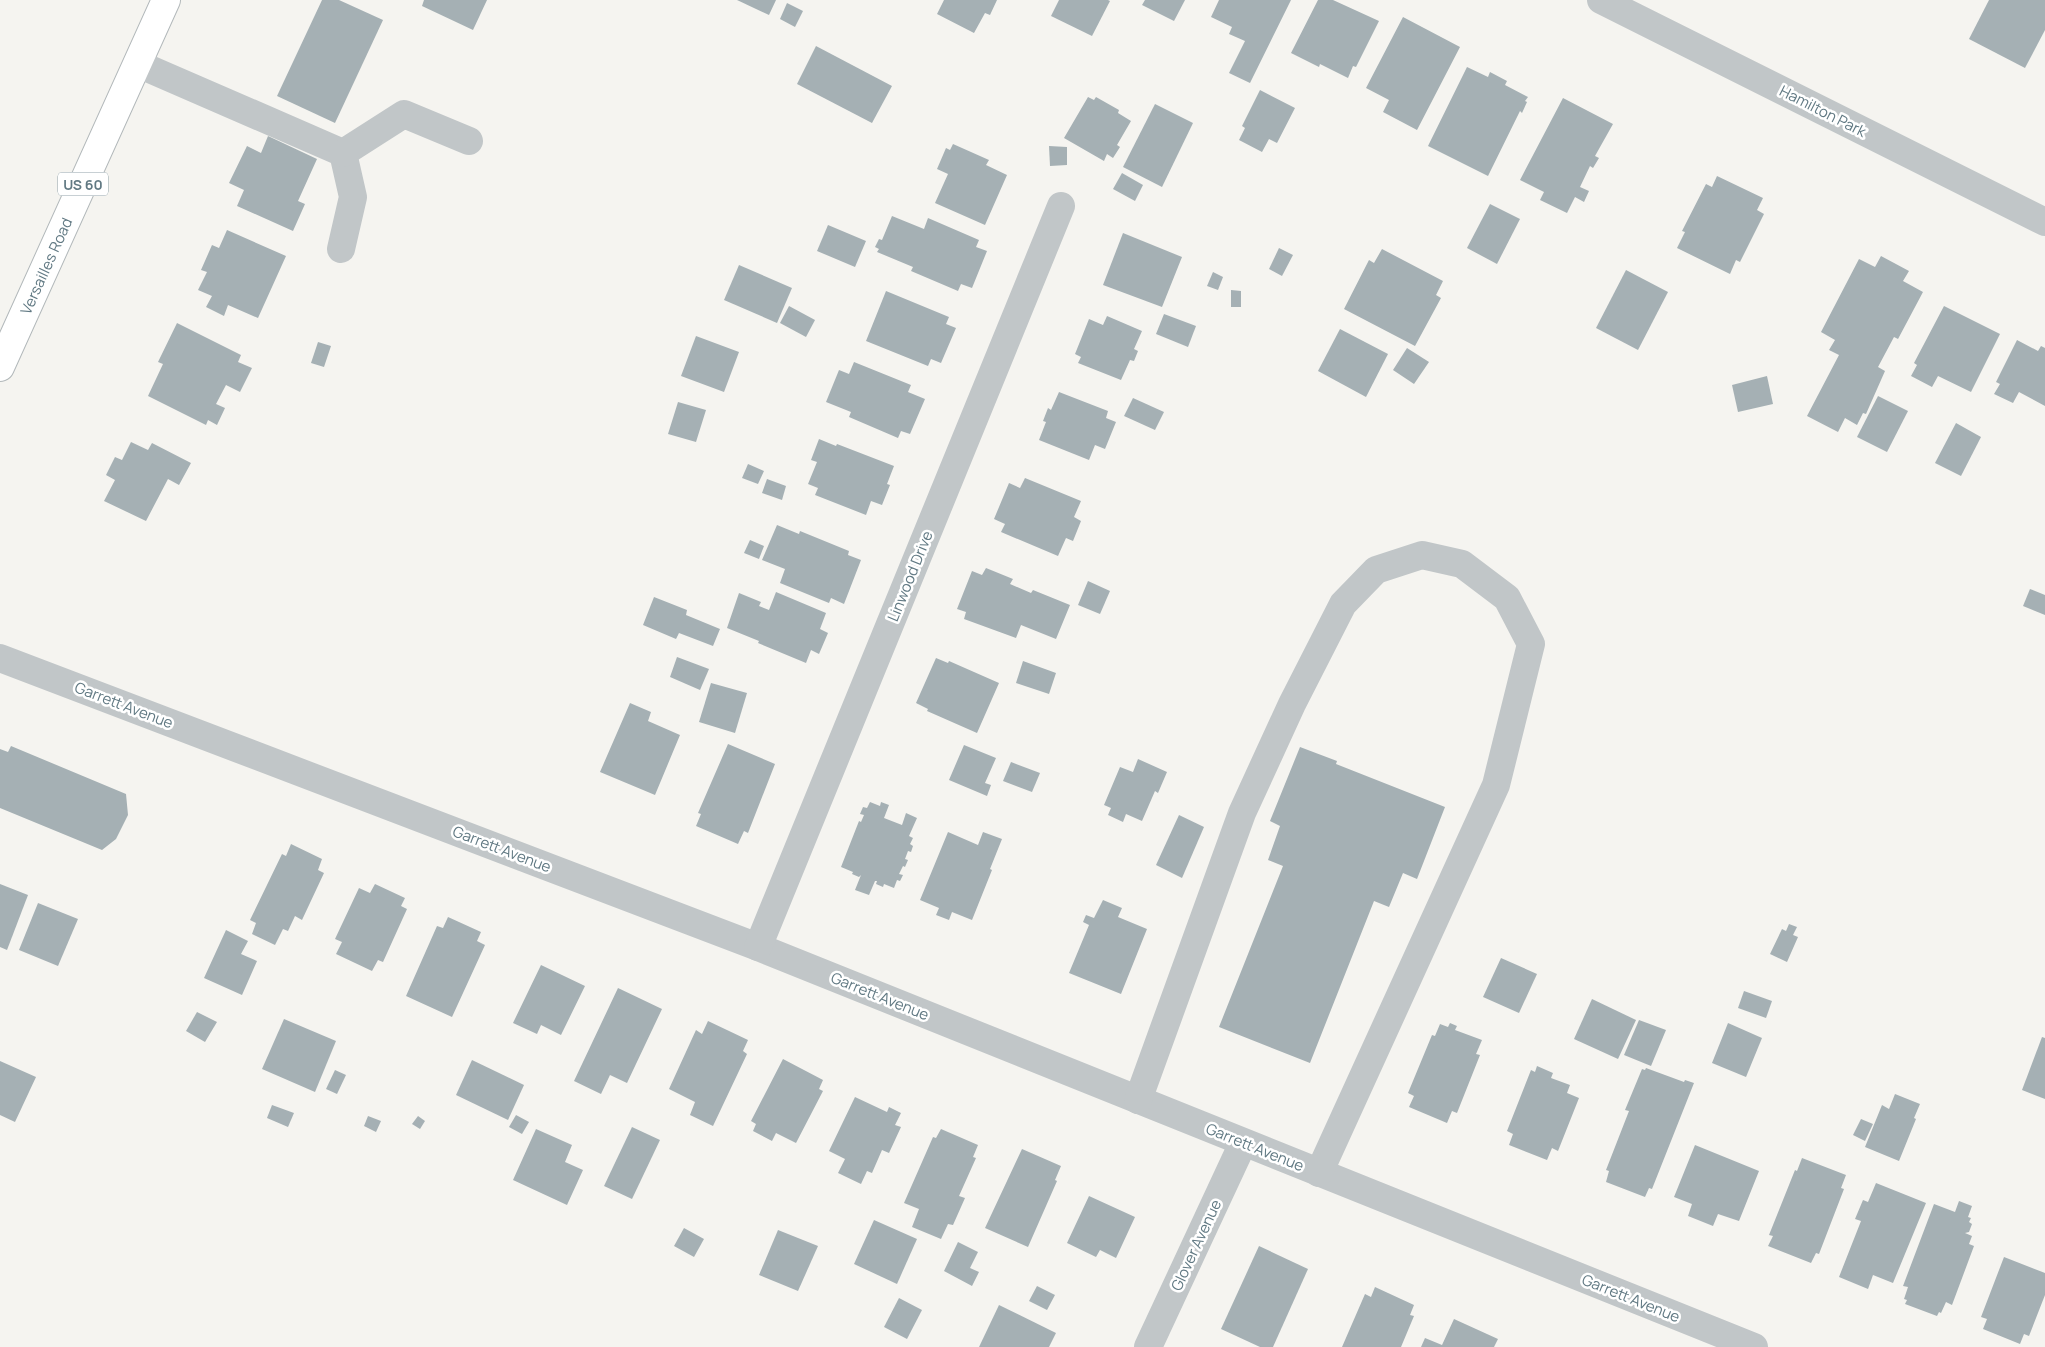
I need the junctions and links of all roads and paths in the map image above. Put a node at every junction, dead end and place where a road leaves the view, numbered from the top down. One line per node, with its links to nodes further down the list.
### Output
1 (166, 0): 3 (main road, Versailles Road / US 60)
2 (1601, 0): 7 (street, Hamilton Park)
3 (138, 64): 5 (street); 9 (main road, Versailles Road / US 60)
4 (469, 141): 5 (street)
5 (343, 153): 8 (street)
6 (1061, 206): 11 (street, Linwood Drive)
7 (2045, 222)
8 (341, 249)
9 (0, 367)
10 (0, 658): 11 (street, Garrett Avenue)
11 (758, 947): 12 (street, Garrett Avenue)
12 (1138, 1100): 13 (street, Garrett Avenue); 14 (street)
13 (1243, 1143): 14 (street, Garrett Avenue); 15 (street, Glover Avenue)
14 (1318, 1172): 16 (street, Garrett Avenue)
15 (1148, 1347)
16 (1754, 1347)

